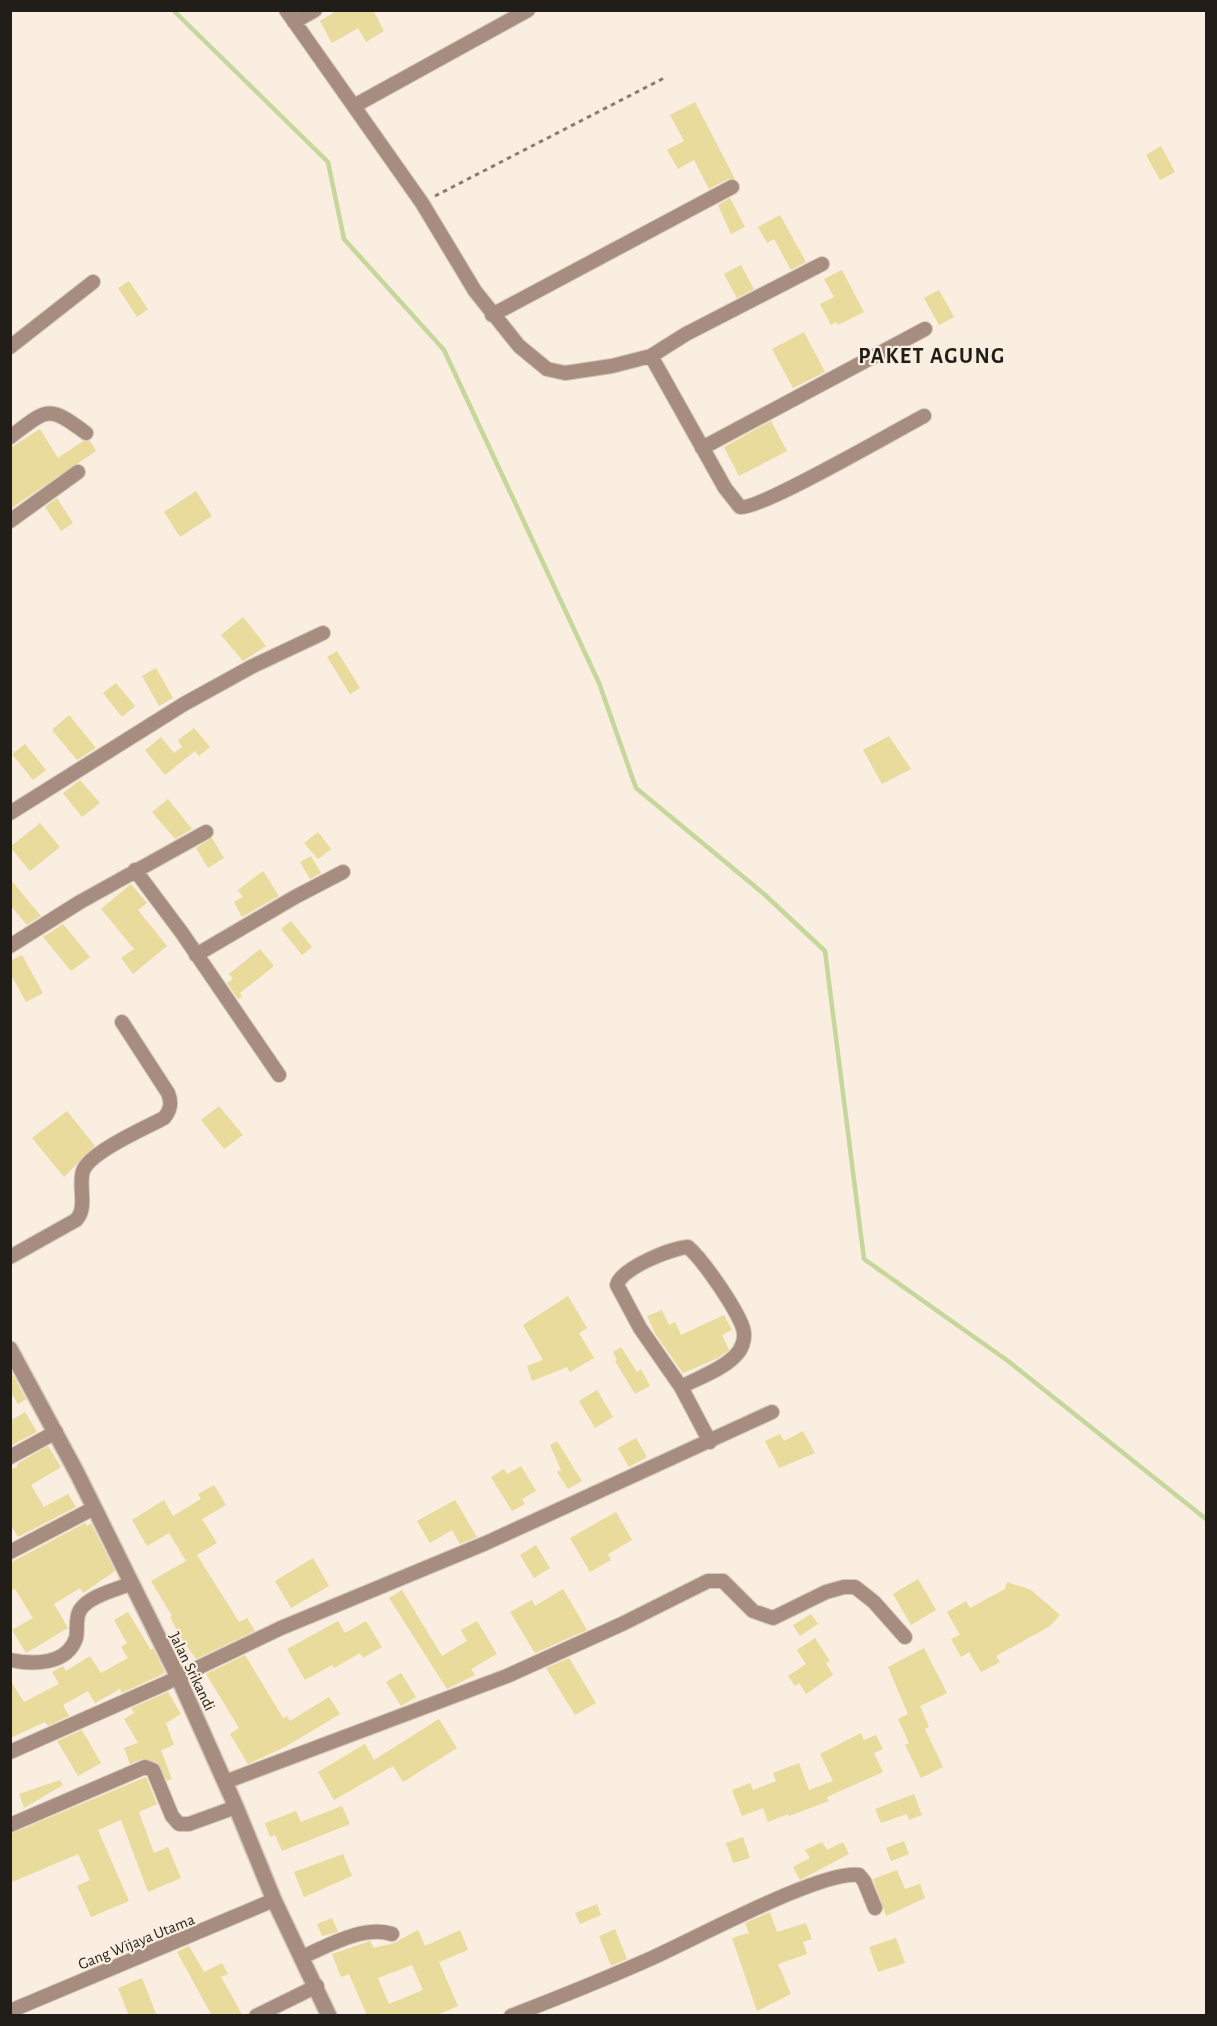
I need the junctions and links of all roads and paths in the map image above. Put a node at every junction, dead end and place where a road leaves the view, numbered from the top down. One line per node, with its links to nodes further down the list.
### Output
1 (286, 10): 4 (street)
2 (315, 10): 4 (street)
3 (528, 10): 6 (street)
4 (294, 22): 6 (street)
5 (666, 77): 8 (path)
6 (354, 106): 8 (street)
7 (732, 186): 11 (street)
8 (422, 202): 11 (street)
9 (822, 264): 14 (street)
10 (93, 282): 13 (street)
11 (492, 315): 14 (street)
12 (925, 329): 18 (street)
13 (10, 347)
14 (651, 356): 18 (street)
15 (924, 416): 18 (street)
16 (86, 433): 17 (street)
17 (10, 437)
18 (702, 448)
19 (78, 472): 20 (street)
20 (10, 521)
21 (323, 633): 22 (street)
22 (10, 813)
23 (206, 832): 24 (street)
24 (135, 870): 26 (street); 27 (street)
25 (343, 872): 27 (street)
26 (10, 946)
27 (196, 955): 29 (street)
28 (122, 1022): 30 (street)
29 (279, 1075)
30 (10, 1257)
31 (13, 1358): 34 (street, Jalan Srikandi)
32 (681, 1387): 32 (street); 35 (street)
33 (772, 1412): 35 (street)
34 (56, 1432): 36 (street); 37 (street, Jalan Srikandi)
35 (710, 1442): 42 (street)
36 (10, 1456)
37 (94, 1508): 38 (street); 39 (street, Jalan Srikandi)
38 (10, 1552)
39 (130, 1584): 41 (street); 42 (street, Jalan Srikandi)
40 (905, 1637): 44 (street)
41 (10, 1660)
42 (178, 1677): 43 (street); 44 (street, Jalan Srikandi)
43 (10, 1752)
44 (225, 1782): 45 (street, Jalan Srikandi)
45 (236, 1807): 46 (street); 47 (street, Jalan Srikandi)
46 (10, 1825)
47 (274, 1900): 50 (street, Jalan Srikandi); 52 (street, Gang Wijaya Utama)
48 (875, 1908): 55 (street)
49 (392, 1934): 50 (street)
50 (302, 1957): 51 (street, Jalan Srikandi)
51 (317, 1986): 53 (street); 54 (street, Jalan Srikandi)
52 (10, 2011)
53 (256, 2016)
54 (329, 2016)
55 (511, 2016)

